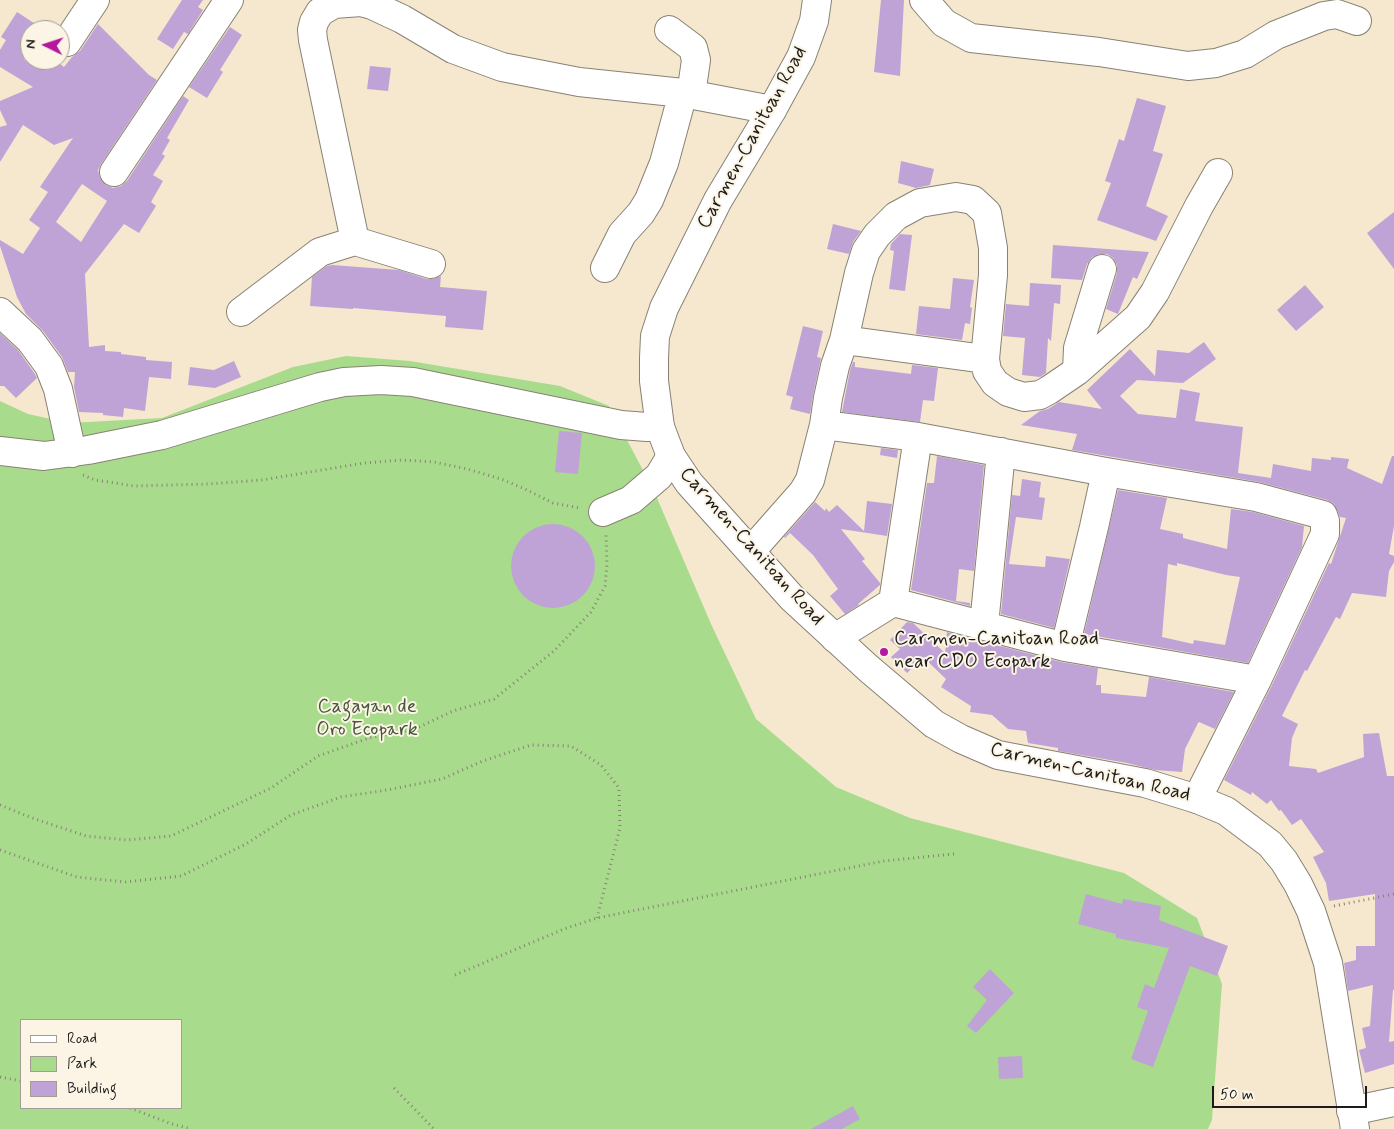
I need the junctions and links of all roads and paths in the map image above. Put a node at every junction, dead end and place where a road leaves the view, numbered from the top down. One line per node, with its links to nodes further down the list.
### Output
1 (96, 0): 7 (street)
2 (228, 0): 10 (street)
3 (816, 0): 9 (street, Carmen-Canitoan Road)
4 (924, 0): 5 (street)
5 (1357, 21)
6 (669, 30): 8 (street)
7 (70, 38)
8 (687, 94): 9 (street); 12 (street); 14 (street)
9 (772, 110): 22 (street, Carmen-Canitoan Road)
10 (114, 172)
11 (1218, 173): 20 (street)
12 (355, 240): 13 (street); 17 (street)
13 (431, 264)
14 (605, 268)
15 (1102, 268): 20 (street)
16 (0, 312): 27 (street)
17 (241, 312)
18 (844, 340): 19 (street); 19 (street); 21 (street)
19 (985, 359): 20 (street)
20 (1077, 371)
21 (824, 425): 23 (street); 30 (street)
22 (660, 427): 26 (street, Carmen-Canitoan Road); 27 (street)
23 (918, 436): 25 (street); 31 (street)
24 (0, 451): 27 (street)
25 (1001, 452): 28 (street); 32 (street)
26 (671, 456): 29 (street); 30 (street, Carmen-Canitoan Road)
27 (75, 462): 29 (path)
28 (1106, 472): 34 (street); 35 (street)
29 (603, 512): 37 (path)
30 (751, 551): 33 (street, Carmen-Canitoan Road)
31 (894, 602): 32 (street); 33 (street)
32 (984, 625): 34 (street)
33 (835, 638): 36 (street, Carmen-Canitoan Road)
34 (1065, 647): 35 (street)
35 (1257, 680): 36 (street)
36 (1198, 799): 41 (street, Carmen-Canitoan Road)
37 (0, 806)
38 (0, 850): 42 (path)
39 (954, 854): 42 (path)
40 (1394, 894): 41 (path)
41 (1311, 911): 49 (street, Carmen-Canitoan Road)
42 (597, 918): 43 (path)
43 (455, 975)
44 (0, 1077): 45 (path)
45 (20, 1081)
46 (394, 1088): 51 (path)
47 (1394, 1102): 49 (street)
48 (133, 1109): 50 (path)
49 (1353, 1120)
50 (191, 1129)
51 (434, 1129)

